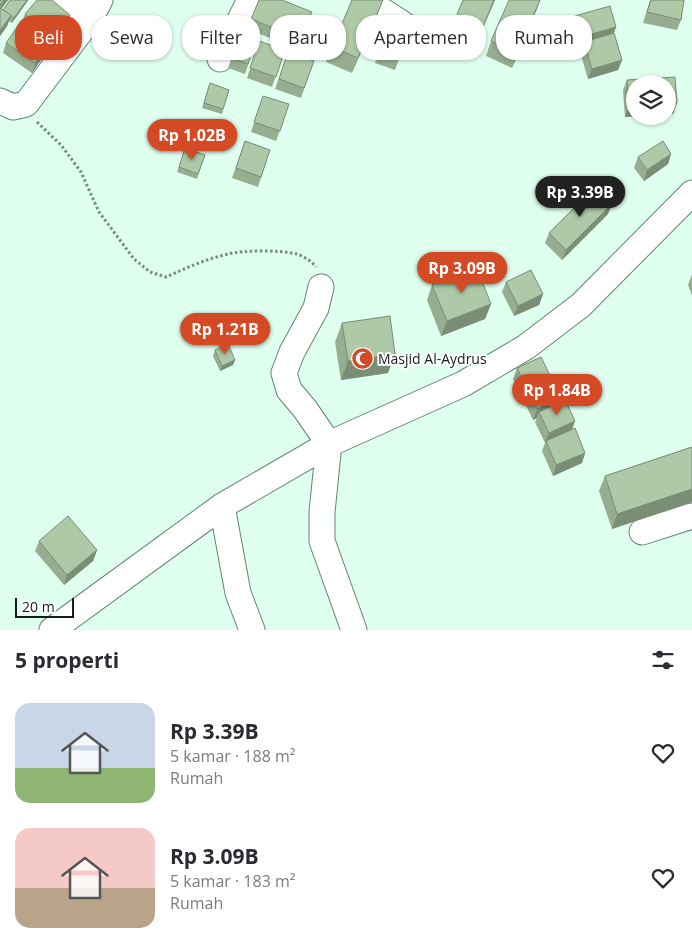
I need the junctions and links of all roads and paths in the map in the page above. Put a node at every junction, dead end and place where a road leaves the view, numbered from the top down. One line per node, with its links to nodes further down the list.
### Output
1 (65, 0): 4 (street)
2 (250, 0): 5 (street)
3 (366, 0): 6 (street)
4 (95, 9): 8 (street)
5 (242, 15)
6 (389, 15)
7 (0, 101): 8 (street)
8 (26, 104): 10 (path)
9 (692, 193): 11 (street)
10 (321, 286): 11 (street)
11 (329, 444): 12 (street); 17 (street)
12 (222, 506): 15 (street); 16 (street)
13 (692, 516): 14 (street)
14 (642, 532)
15 (52, 630)
16 (252, 630)
17 (354, 630)

